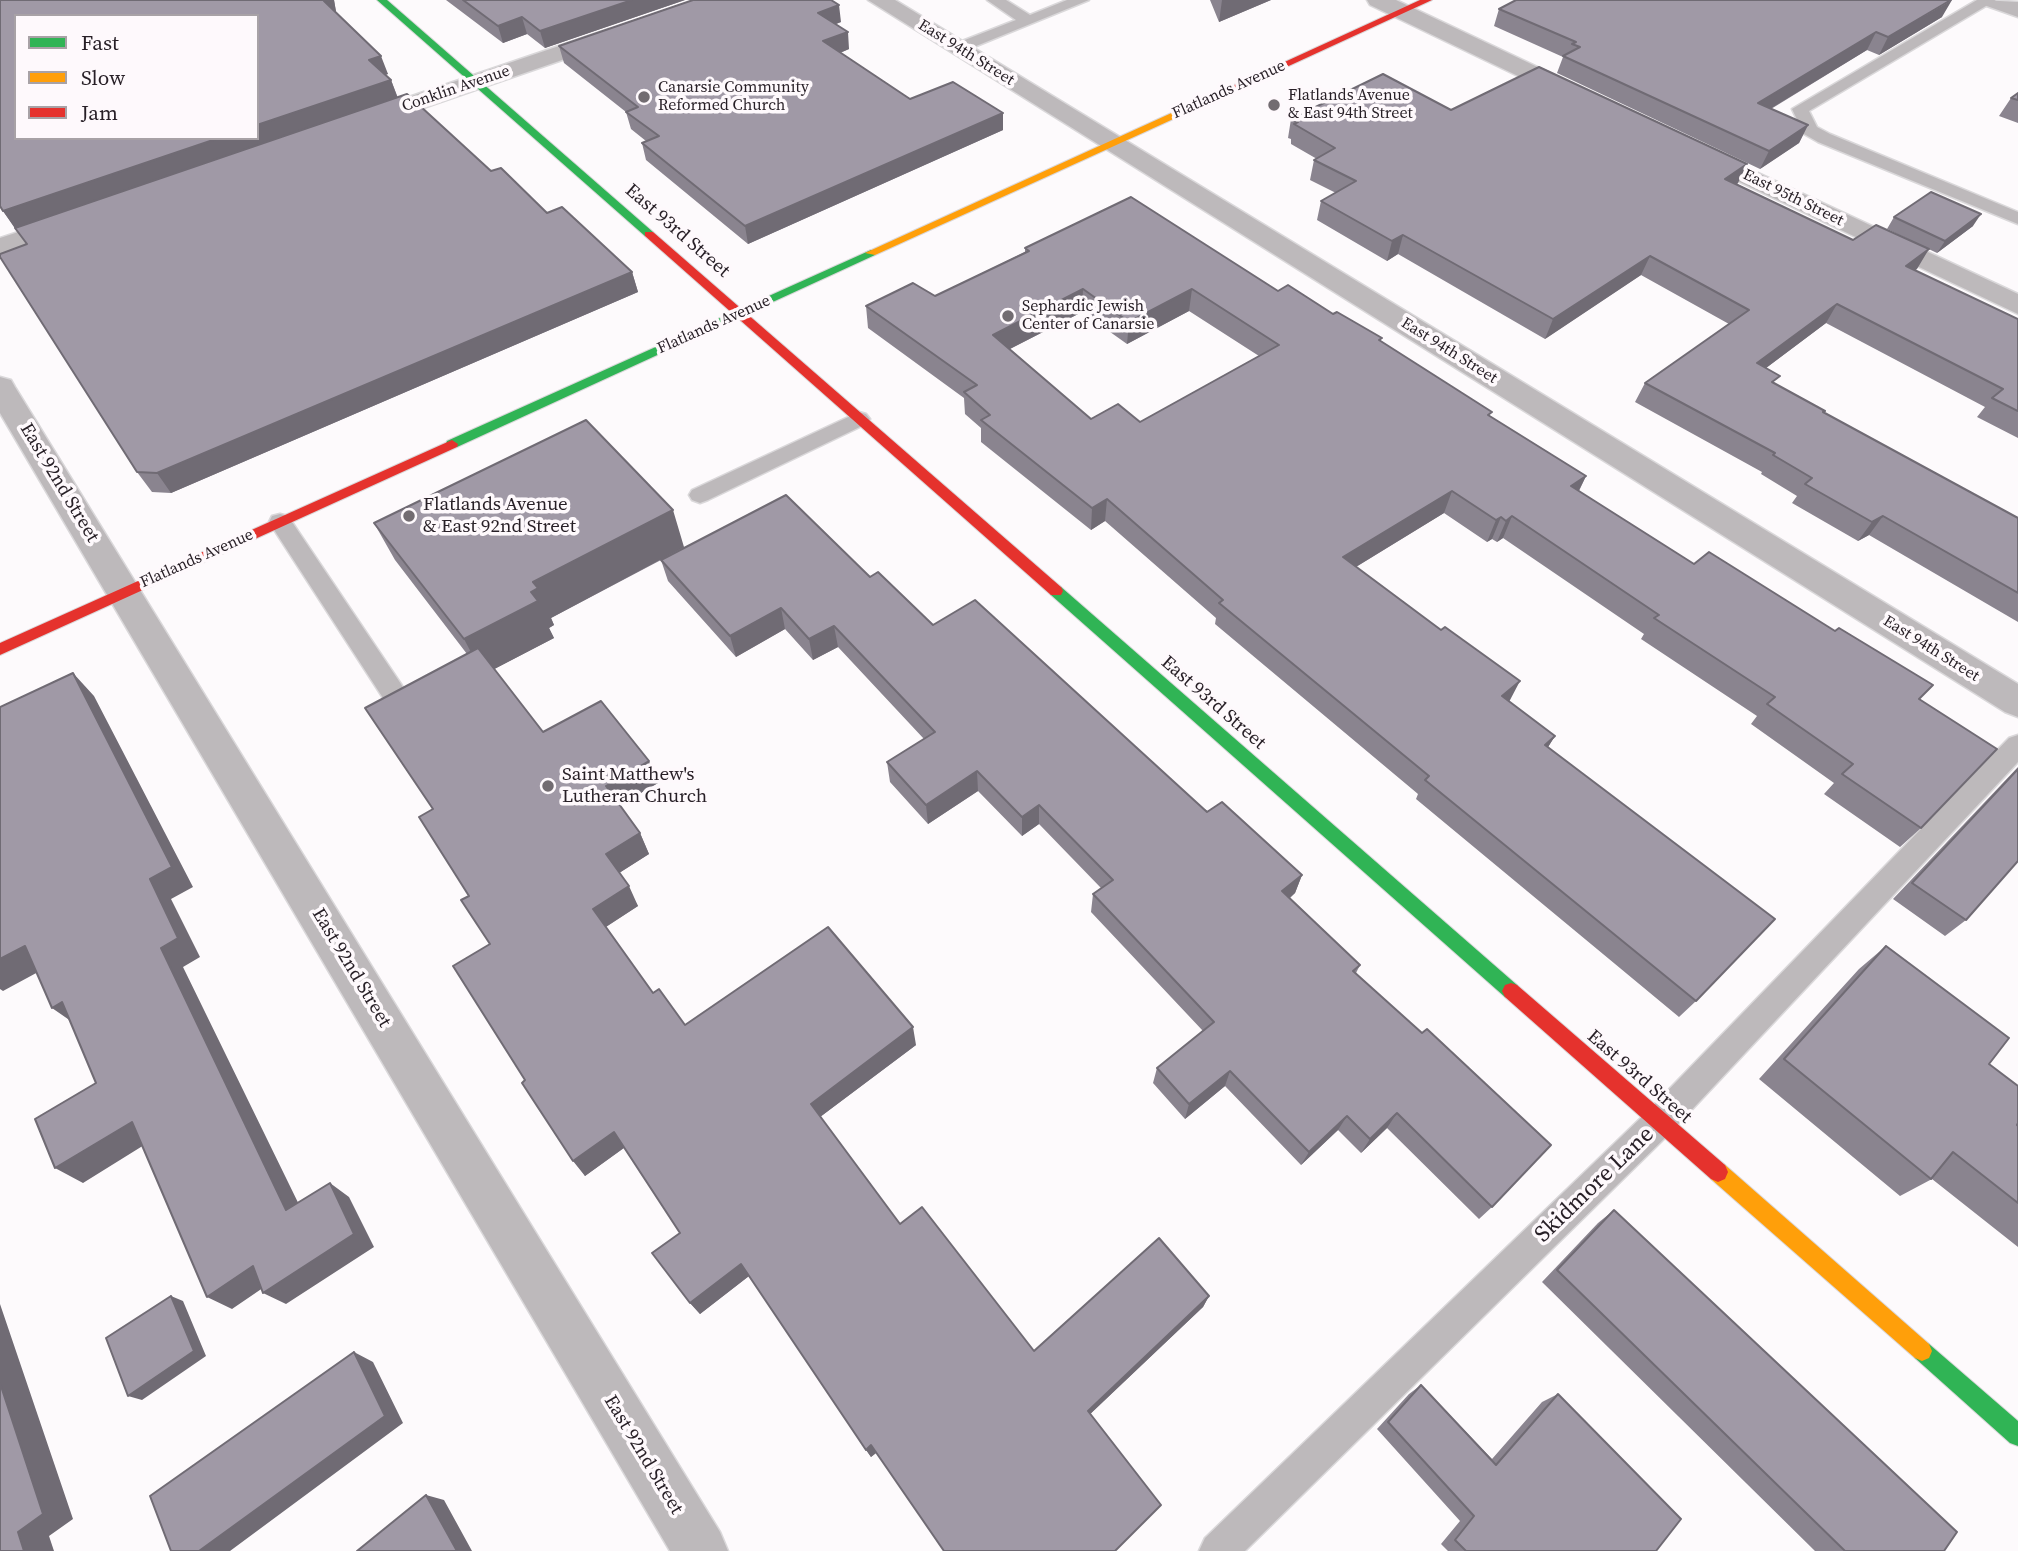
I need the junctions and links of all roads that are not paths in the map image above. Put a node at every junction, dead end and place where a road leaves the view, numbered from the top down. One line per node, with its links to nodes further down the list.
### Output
1 (382, 0): 13 (street, East 93rd Street)
2 (879, 0): 12 (street, East 94th Street)
3 (995, 0): 10 (lane)
4 (1081, 0): 10 (lane)
5 (1378, 0): 9 (street)
6 (1427, 0): 9 (street, Flatlands Avenue)
7 (1990, 0): 8 (street); 19 (lane)
8 (2018, 10)
9 (1402, 11): 14 (street); 17 (street, Flatlands Avenue)
10 (1029, 21): 12 (lane)
11 (625, 30): 13 (street, Conklin Avenue)
12 (958, 48): 17 (street, East 94th Street)
13 (476, 82): 15 (street, Conklin Avenue); 22 (street, East 93rd Street)
14 (1597, 104)
15 (339, 130)
16 (1671, 140): 21 (street, East 95th Street)
17 (1112, 143): 22 (street, Flatlands Avenue); 30 (street, East 94th Street)
18 (91, 216): 20 (street)
19 (2018, 219)
20 (0, 247)
21 (2018, 305)
22 (739, 313): 24 (street, East 93rd Street); 26 (street, Flatlands Avenue)
23 (0, 387): 27 (street, East 92nd Street)
24 (859, 419): 25 (lane); 32 (street, East 93rd Street)
25 (700, 495)
26 (280, 522): 27 (street, Flatlands Avenue); 29 (lane)
27 (125, 592): 28 (street, Flatlands Avenue); 34 (street, East 92nd Street)
28 (0, 649)
29 (392, 691)
30 (2018, 702)
31 (2018, 746): 32 (lane, Skidmore Lane)
32 (1659, 1122): 33 (street, East 93rd Street); 35 (lane, Skidmore Lane)
33 (2018, 1435)
34 (701, 1551)
35 (1218, 1551)

